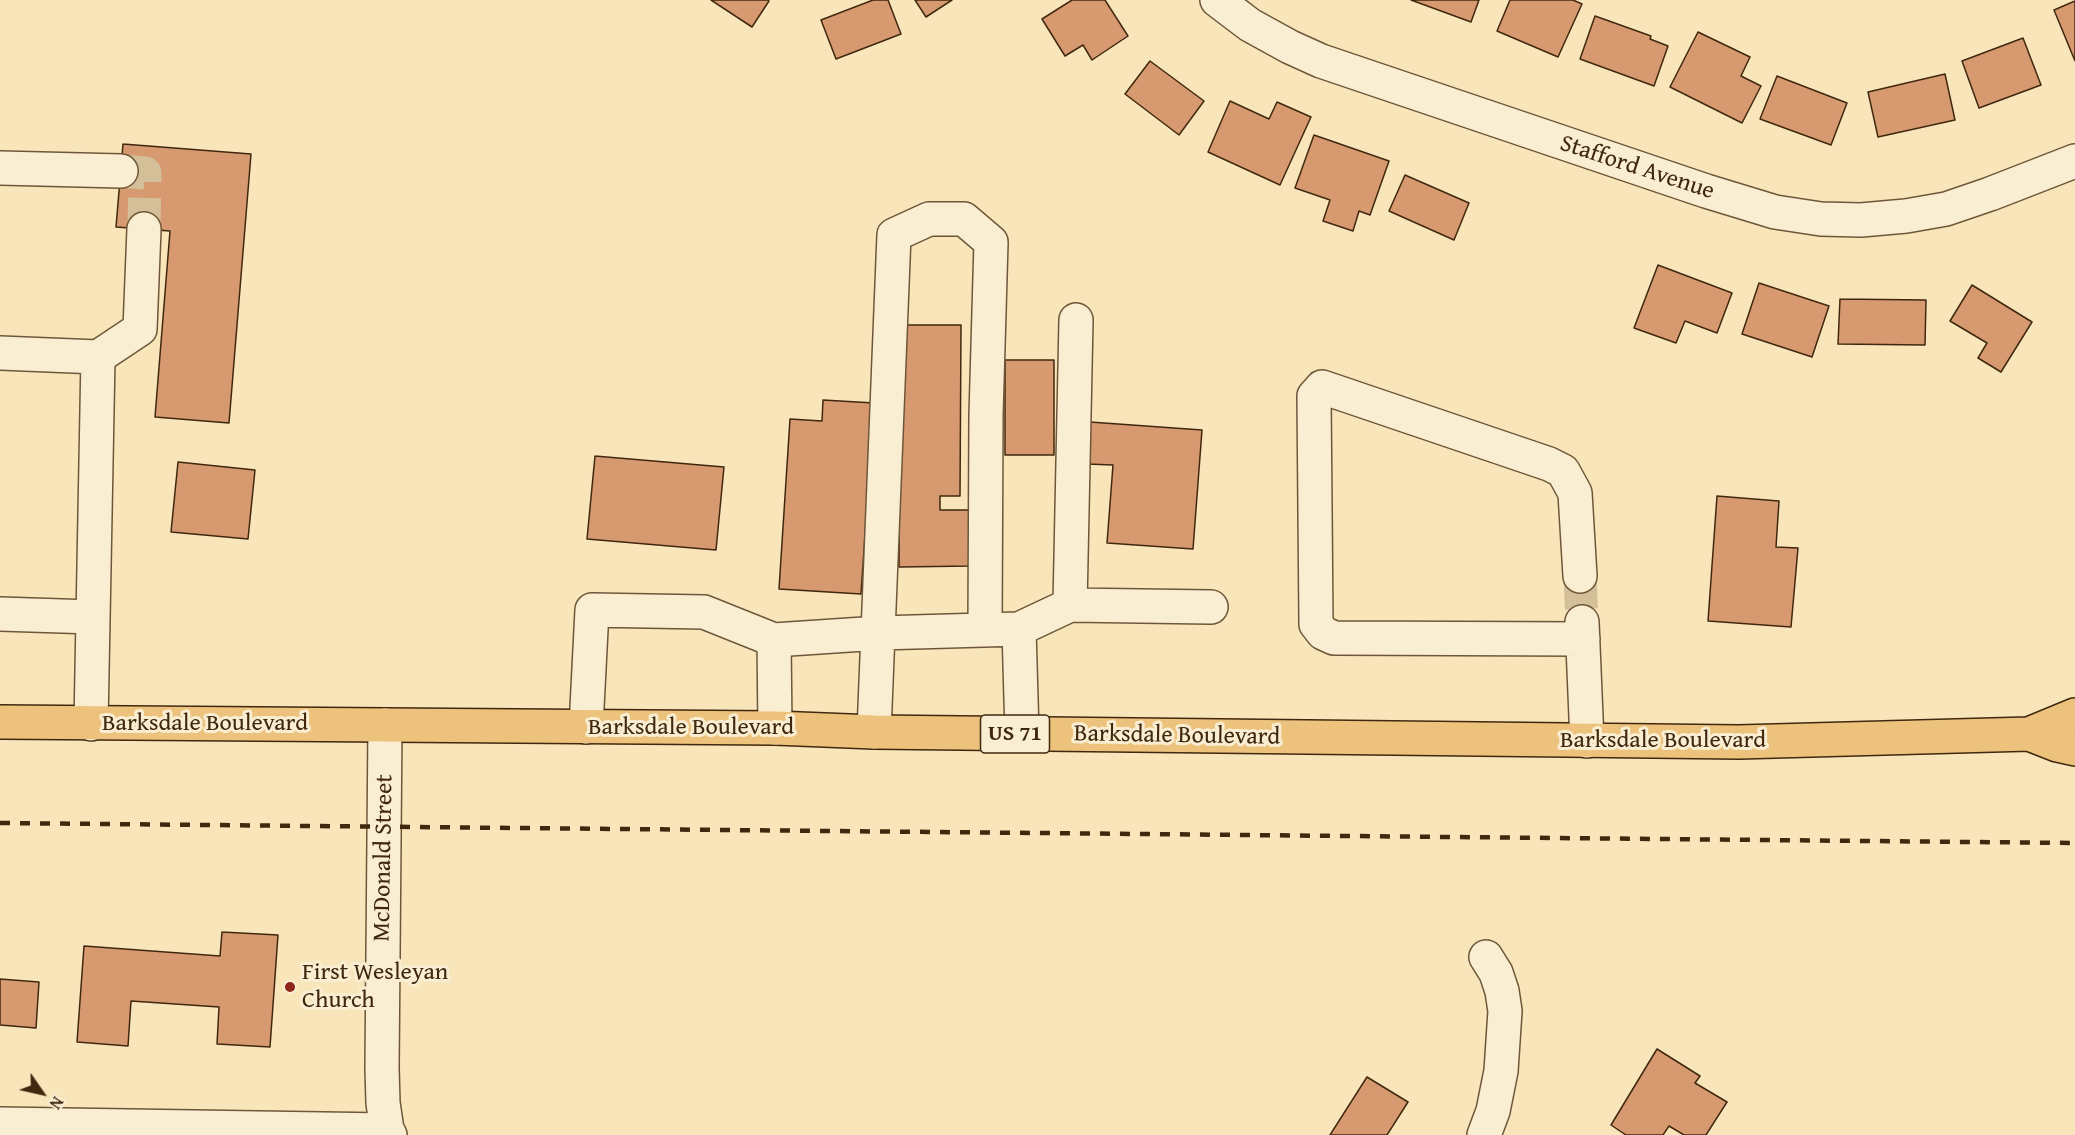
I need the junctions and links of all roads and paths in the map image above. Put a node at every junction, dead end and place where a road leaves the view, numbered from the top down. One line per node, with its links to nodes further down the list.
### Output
1 (1217, 0): 2 (street, Stafford Avenue)
2 (2075, 162)
3 (0, 168): 4 (street)
4 (121, 171)
5 (144, 229): 8 (street)
6 (1076, 320): 10 (street)
7 (0, 353): 8 (street)
8 (98, 357): 13 (street)
9 (1581, 576): 27 (street)
10 (1070, 605): 11 (street); 14 (street)
11 (1211, 607)
12 (0, 614): 13 (street)
13 (93, 617): 20 (street)
14 (1019, 628): 15 (street); 25 (street)
15 (985, 629): 16 (street); 16 (street)
16 (879, 633): 17 (street); 24 (street)
17 (774, 640): 22 (street); 23 (street)
18 (2075, 715): 26 (main road, Barksdale Boulevard / US 71)
19 (0, 722): 20 (main road, Barksdale Boulevard / US 71)
20 (91, 724): 21 (main road, Barksdale Boulevard / US 71)
21 (385, 725): 22 (main road, Barksdale Boulevard / US 71); 31 (street, McDonald Street)
22 (586, 727): 23 (main road, Barksdale Boulevard / US 71)
23 (775, 728): 24 (main road, Barksdale Boulevard / US 71)
24 (874, 732): 25 (main road, Barksdale Boulevard / US 71)
25 (1022, 734): 27 (main road, Barksdale Boulevard / US 71)
26 (2029, 734): 27 (main road, Barksdale Boulevard / US 71); 28 (main road, Barksdale Boulevard / US 71)
27 (1587, 741)
28 (2075, 749)
29 (1486, 957): 32 (street)
30 (0, 1124): 31 (street)
31 (389, 1132)
32 (1484, 1135)

